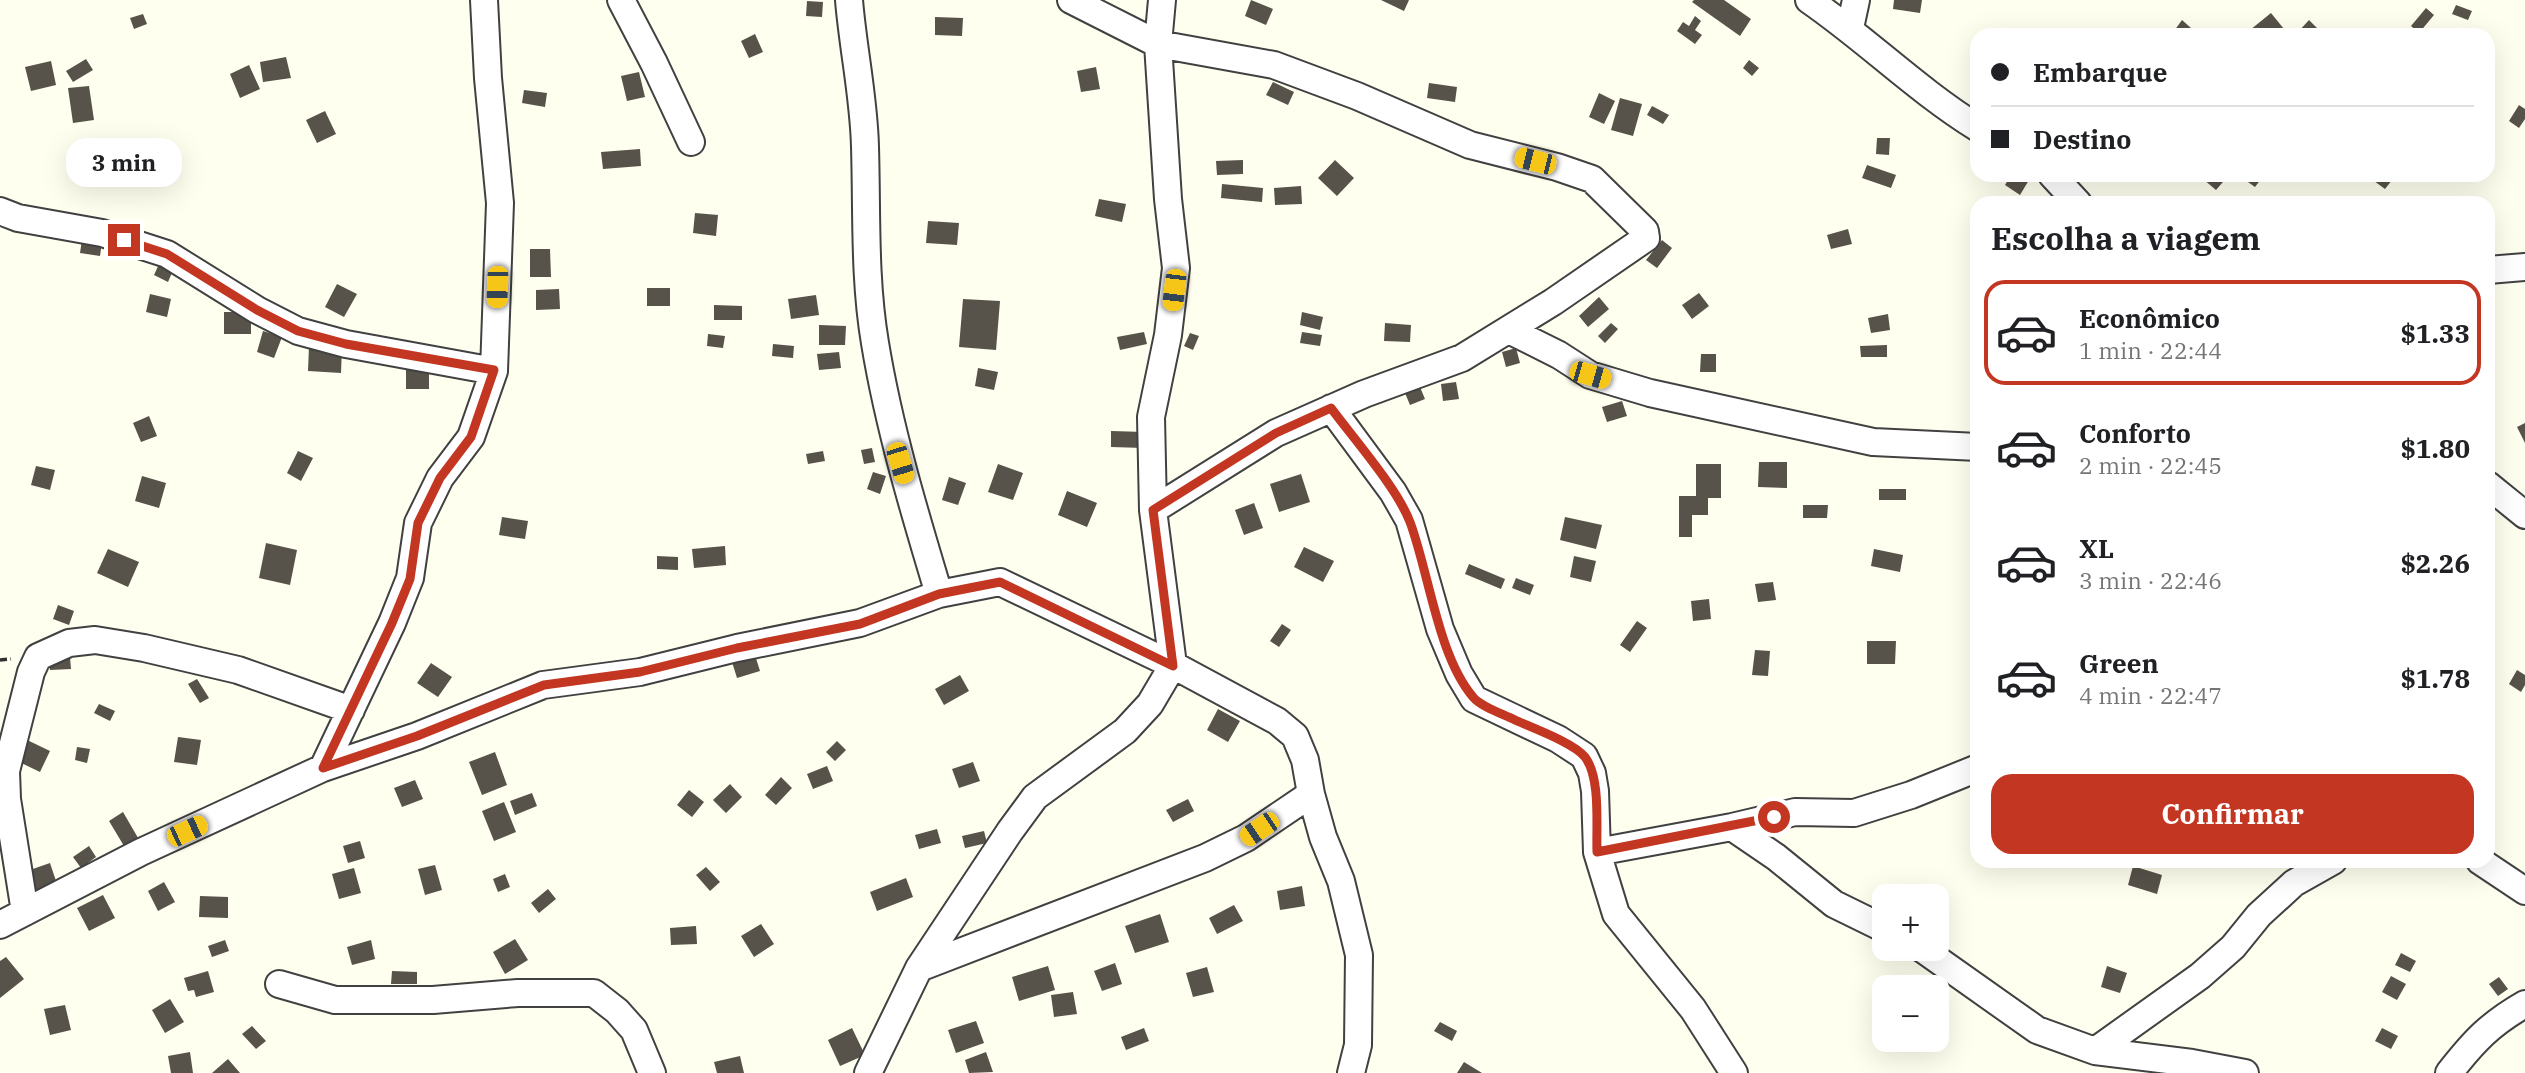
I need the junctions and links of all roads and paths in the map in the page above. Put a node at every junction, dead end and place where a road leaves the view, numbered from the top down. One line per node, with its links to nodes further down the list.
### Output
1 (484, 0): 18 (street)
2 (621, 0): 11 (street)
3 (849, 0): 24 (street)
4 (1071, 0): 9 (street)
5 (1163, 0): 9 (street)
6 (1809, 0): 8 (street)
7 (1856, 0): 8 (street)
8 (1850, 28): 10 (street)
9 (1158, 44): 17 (street); 22 (street)
10 (1970, 123)
11 (691, 142)
12 (2058, 182): 13 (street)
13 (2072, 196)
14 (0, 211): 18 (street)
15 (2525, 267): 16 (street)
16 (2495, 269)
17 (1509, 330): 19 (street); 20 (street)
18 (494, 370): 26 (street)
19 (1331, 408): 22 (street); 31 (street)
20 (1970, 447)
21 (2495, 491): 23 (street)
22 (1153, 510): 25 (street)
23 (2525, 515)
24 (939, 594): 25 (street); 27 (street)
25 (1173, 666): 29 (street); 39 (street)
26 (351, 710): 27 (street); 35 (street)
27 (323, 768): 35 (street)
28 (1970, 771): 30 (street)
29 (1311, 793): 39 (street); 45 (street)
30 (1732, 827): 31 (street); 36 (street)
31 (1597, 852): 46 (street)
32 (2321, 868): 42 (street)
33 (2490, 868): 34 (street)
34 (2525, 891)
35 (25, 912): 37 (street)
36 (1872, 923)
37 (0, 925)
38 (1939, 961): 42 (street)
39 (919, 968): 44 (street)
40 (279, 984): 43 (street)
41 (2525, 1003): 48 (street)
42 (2095, 1051): 47 (street)
43 (652, 1073)
44 (869, 1073)
45 (1351, 1073)
46 (1734, 1073)
47 (2245, 1073)
48 (2449, 1073)

